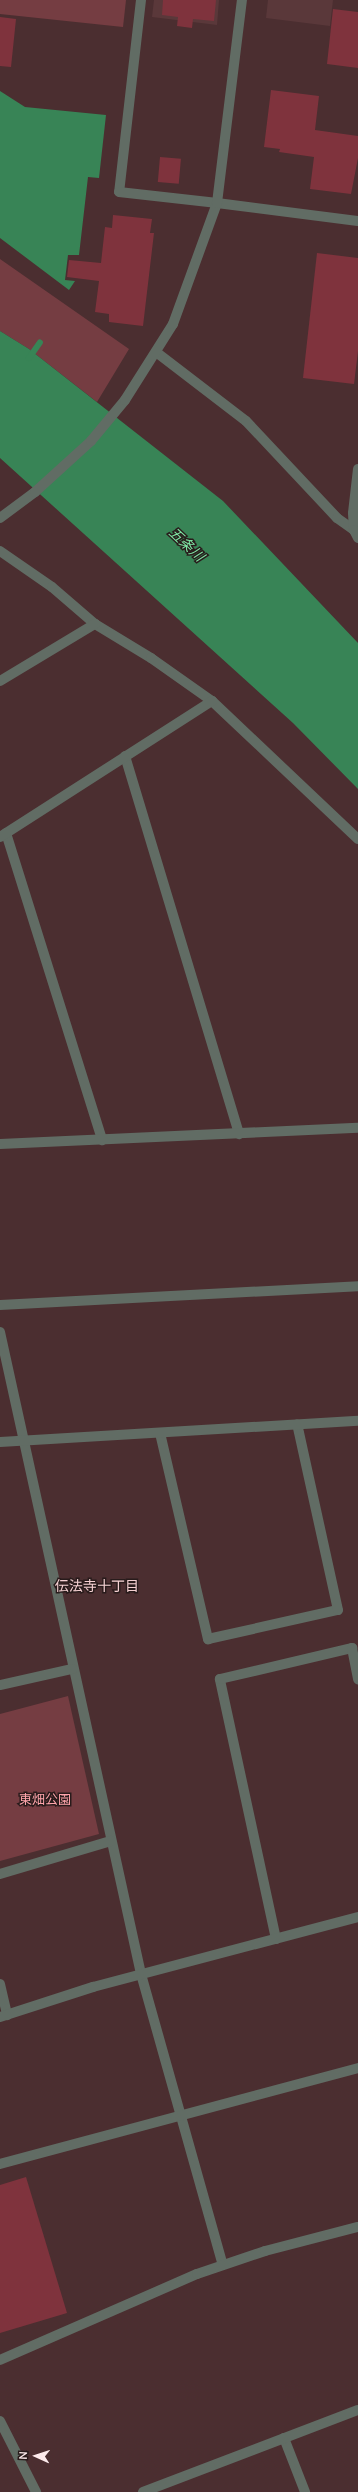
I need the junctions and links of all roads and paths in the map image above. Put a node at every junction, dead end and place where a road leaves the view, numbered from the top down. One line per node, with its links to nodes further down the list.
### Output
1 (141, 0): 3 (street)
2 (242, 0): 3 (street)
3 (217, 203): 4 (street); 5 (street)
4 (358, 221)
5 (156, 352): 7 (street); 8 (street)
6 (358, 469): 8 (street)
7 (0, 518)
8 (356, 534)
9 (0, 551): 10 (street)
10 (95, 624): 11 (street); 12 (street)
11 (0, 681)
12 (212, 702): 13 (street); 15 (street)
13 (125, 756): 14 (street); 17 (street)
14 (3, 835): 18 (street)
15 (358, 839)
16 (358, 1128): 17 (street)
17 (239, 1134): 18 (street)
18 (102, 1140): 19 (street)
19 (0, 1144)
20 (358, 1286): 21 (street)
21 (0, 1305)
22 (0, 1332): 26 (street)
23 (358, 1421): 24 (street)
24 (297, 1424): 25 (street); 25 (street)
25 (160, 1432): 26 (street)
26 (22, 1441): 27 (street); 28 (street)
27 (0, 1442)
28 (72, 1669): 30 (street); 31 (street)
29 (358, 1679): 34 (street)
30 (0, 1684)
31 (111, 1841): 32 (street); 35 (street)
32 (0, 1874)
33 (358, 1917): 34 (street)
34 (276, 1939): 35 (street)
35 (141, 1974): 37 (street); 39 (street)
36 (0, 1984): 37 (street)
37 (4, 2016)
38 (358, 2068): 39 (street)
39 (178, 2115): 40 (street); 42 (street)
40 (0, 2164)
41 (358, 2227): 42 (street)
42 (223, 2265): 43 (street)
43 (0, 2360)
44 (358, 2410): 46 (street)
45 (0, 2421): 47 (street)
46 (284, 2438): 48 (street); 49 (street)
47 (36, 2492)
48 (143, 2492)
49 (305, 2492)

